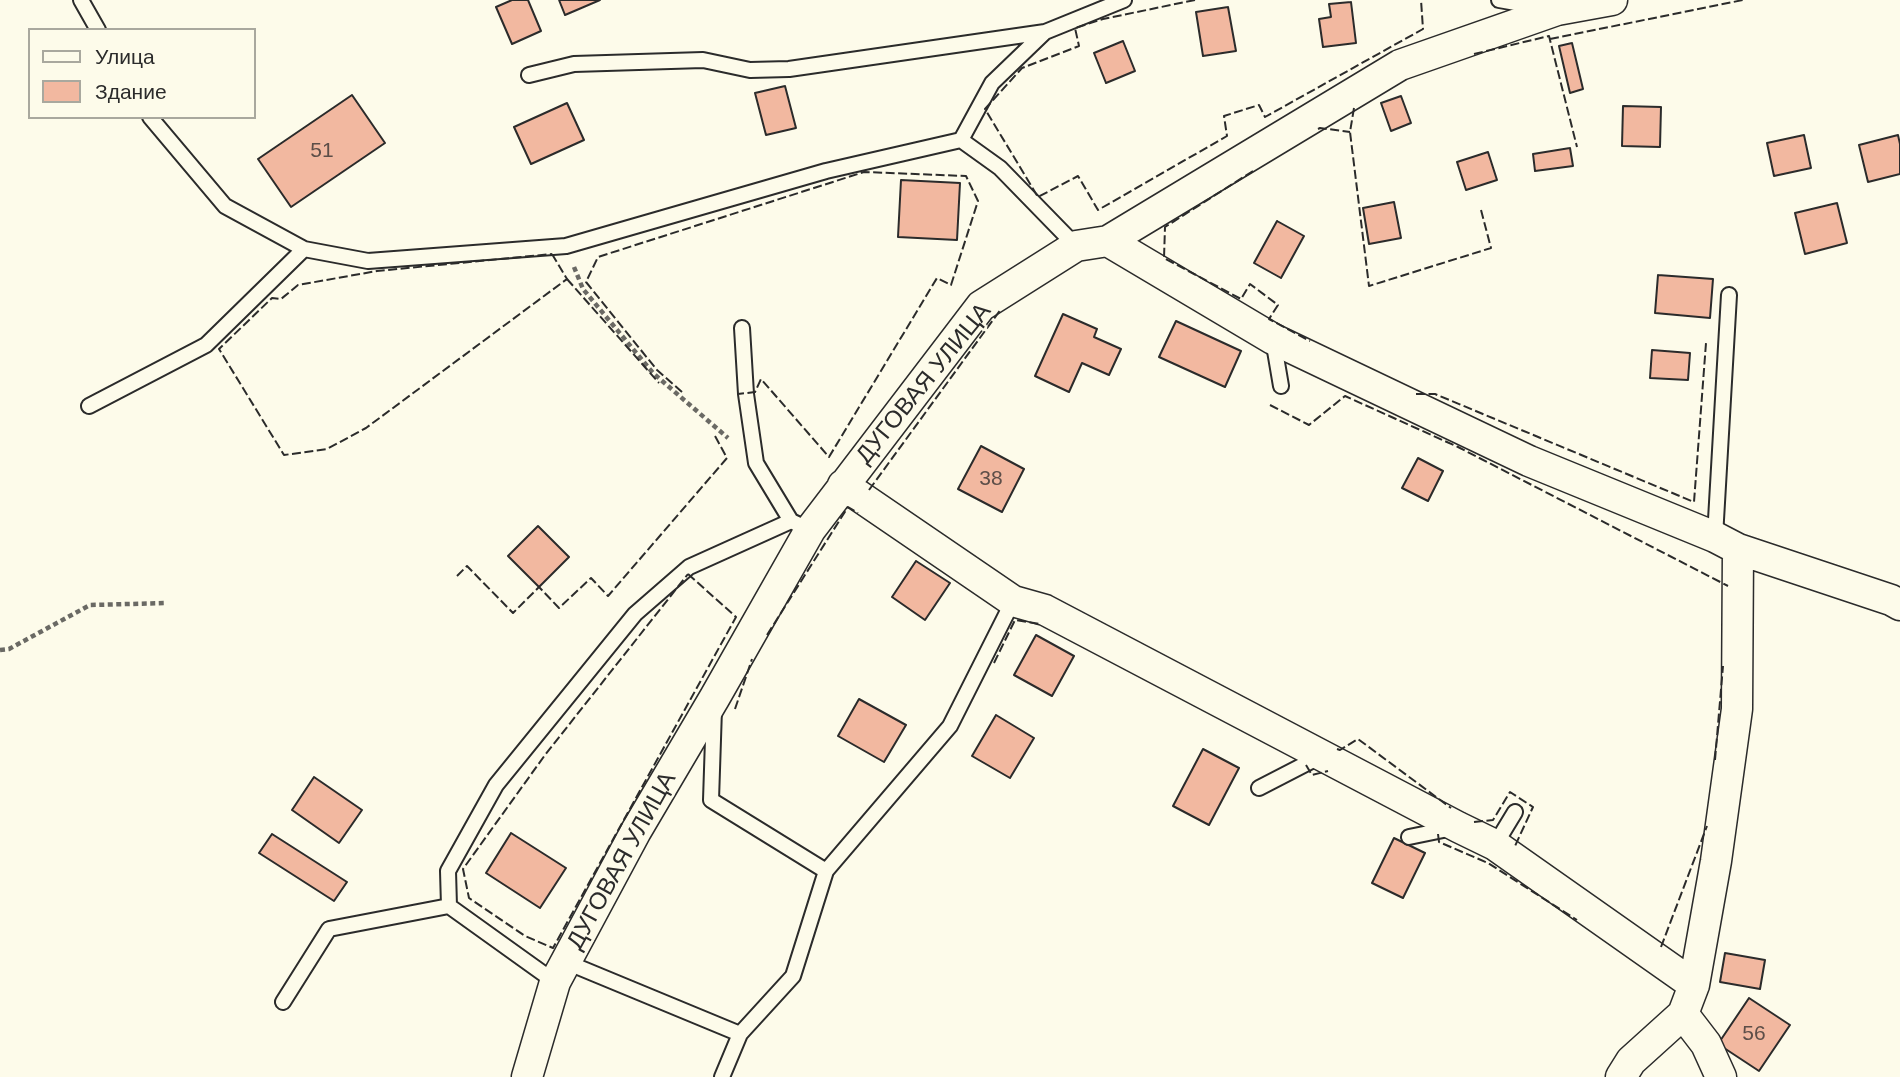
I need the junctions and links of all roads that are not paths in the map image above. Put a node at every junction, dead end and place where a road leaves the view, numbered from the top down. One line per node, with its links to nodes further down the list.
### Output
1 (81, 0): 6 (lane)
2 (1124, 0): 7 (lane)
3 (1499, 0): 5 (lane)
4 (1612, 0): 5 (street, ДУГОВАЯ УЛИЦА)
5 (1557, 10): 11 (street, ДУГОВАЯ УЛИЦА)
6 (97, 28)
7 (1045, 32): 8 (lane); 10 (lane)
8 (529, 75)
9 (152, 119): 13 (lane)
10 (961, 140): 12 (lane); 13 (lane)
11 (1108, 240): 12 (street, ДУГОВАЯ УЛИЦА); 16 (street)
12 (1076, 246): 19 (street, ДУГОВАЯ УЛИЦА)
13 (304, 249): 18 (lane)
14 (1729, 295): 21 (lane)
15 (742, 328): 20 (lane)
16 (1273, 339): 17 (lane); 21 (street)
17 (1281, 386)
18 (89, 406)
19 (843, 485): 20 (street, ДУГОВАЯ УЛИЦА); 22 (street)
20 (801, 526): 24 (street, ДУГОВАЯ УЛИЦА); 32 (lane)
21 (1727, 543): 23 (street); 34 (street)
22 (1013, 601): 25 (street); 31 (lane)
23 (1900, 605)
24 (715, 697): 31 (lane); 33 (street, ДУГОВАЯ УЛИЦА)
25 (1321, 755): 26 (lane); 28 (street)
26 (1259, 788)
27 (1516, 811): 30 (lane)
28 (1458, 827): 29 (lane); 30 (street)
29 (1409, 837)
30 (1495, 845): 34 (street)
31 (826, 871): 37 (lane)
32 (449, 906): 33 (lane); 35 (lane)
33 (561, 972): 37 (lane); 38 (street, ДУГОВАЯ УЛИЦА)
34 (1694, 985): 36 (street)
35 (283, 1002)
36 (1683, 1014): 40 (street); 41 (street)
37 (740, 1034): 39 (lane)
38 (527, 1077)
39 (722, 1077)
40 (1621, 1077)
41 (1721, 1077)

